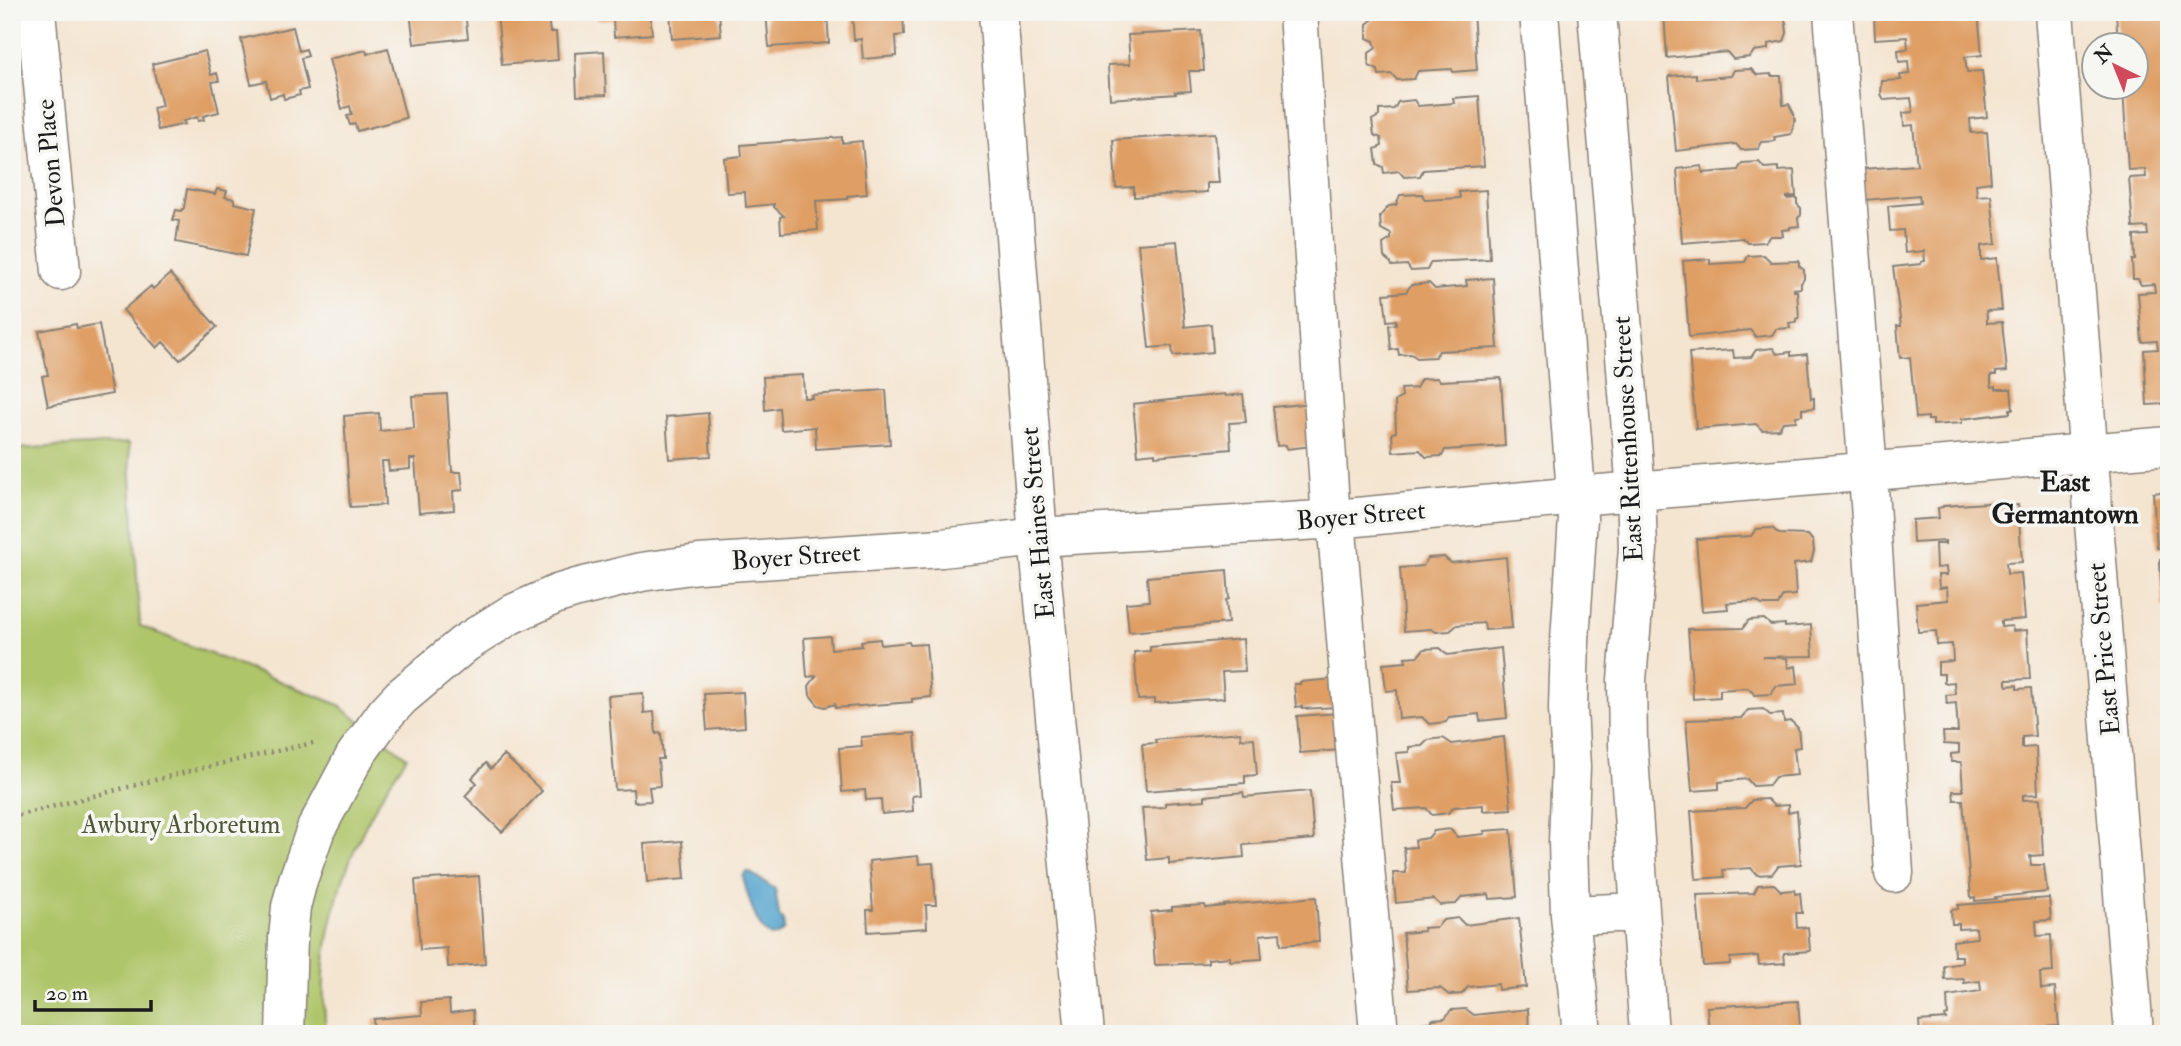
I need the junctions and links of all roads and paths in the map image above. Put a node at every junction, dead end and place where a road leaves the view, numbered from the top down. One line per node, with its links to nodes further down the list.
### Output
1 (37, 12): 8 (street, Devon Place)
2 (998, 12): 15 (street, East Haines Street)
3 (1298, 12): 14 (street)
4 (1539, 12): 13 (street, East Rittenhouse Street)
5 (1597, 12): 12 (street, East Rittenhouse Street)
6 (1833, 12): 11 (street)
7 (2054, 12): 10 (street, East Price Street)
8 (61, 271)
9 (2169, 446): 10 (street, Boyer Street)
10 (2088, 452): 11 (street, Boyer Street); 26 (street, East Price Street)
11 (1868, 472): 12 (street, Boyer Street); 18 (street)
12 (1636, 491): 13 (street, Boyer Street); 19 (street, East Rittenhouse Street)
13 (1577, 496): 14 (street, Boyer Street); 20 (street, East Rittenhouse Street)
14 (1333, 520): 15 (street, Boyer Street); 23 (street)
15 (1038, 537): 16 (street, Boyer Street); 22 (street, East Haines Street)
16 (369, 735): 17 (path); 21 (street, Boyer Street)
17 (12, 817)
18 (1894, 873)
19 (1639, 912): 20 (street); 25 (street, East Rittenhouse Street)
20 (1570, 915): 24 (street, East Rittenhouse Street)
21 (285, 1034)
22 (1084, 1034)
23 (1379, 1034)
24 (1582, 1034)
25 (1649, 1034)
26 (2134, 1034)

